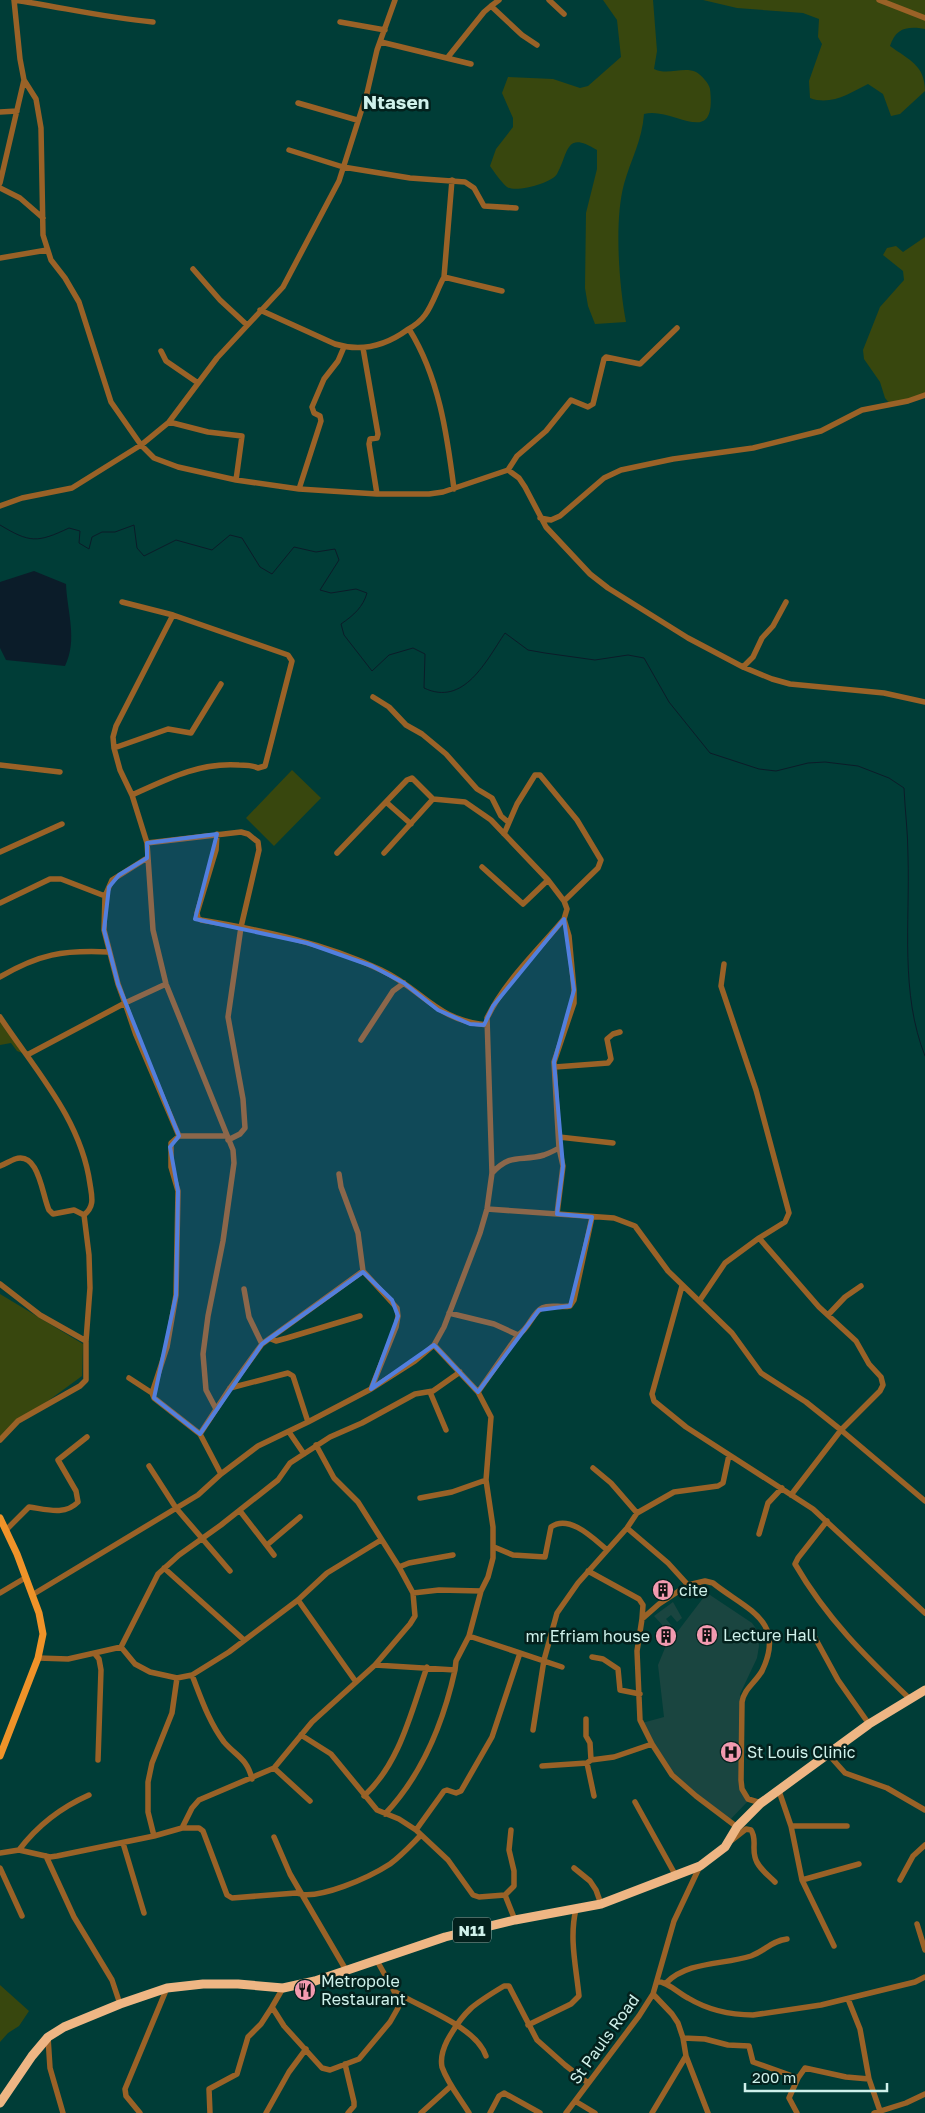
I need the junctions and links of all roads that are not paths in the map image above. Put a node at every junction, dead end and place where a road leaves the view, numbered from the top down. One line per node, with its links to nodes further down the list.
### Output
1 (14, 0): 9 (street); 16 (street)
2 (395, 0): 11 (street)
3 (500, 0): 6 (street)
4 (549, 0): 7 (street)
5 (879, 0): 8 (street)
6 (491, 6): 13 (street); 14 (street)
7 (564, 14)
8 (925, 18)
9 (153, 22)
10 (340, 22): 11 (street)
11 (385, 30): 12 (street)
12 (381, 42): 14 (street); 20 (street)
13 (538, 45)
14 (448, 57): 15 (street)
15 (472, 64)
16 (24, 80): 18 (street); 27 (street)
17 (298, 103): 20 (street)
18 (17, 111): 19 (street); 24 (street)
19 (0, 112)
20 (357, 120): 22 (street)
21 (289, 150): 22 (street)
22 (343, 167): 23 (street); 33 (street)
23 (452, 180): 26 (street); 31 (street)
24 (0, 183)
25 (0, 188): 27 (street)
26 (516, 208)
27 (43, 218): 28 (street)
28 (47, 250): 29 (street); 43 (street)
29 (0, 258)
30 (193, 269): 34 (street)
31 (444, 278): 32 (street); 36 (street)
32 (502, 291)
33 (260, 310): 34 (street); 37 (street)
34 (247, 325): 40 (street)
35 (677, 328): 44 (street)
36 (409, 329): 38 (street); 47 (street)
37 (344, 347): 38 (street); 46 (street)
38 (363, 348): 48 (street)
39 (161, 351): 40 (street)
40 (198, 383): 42 (street)
41 (925, 395): 50 (street)
42 (169, 422): 43 (street); 45 (street)
43 (141, 445): 45 (street); 49 (street)
44 (508, 470): 47 (street); 50 (street)
45 (236, 480): 46 (street)
46 (299, 489): 48 (street)
47 (454, 489): 48 (street)
48 (377, 494)
49 (0, 506)
50 (540, 518): 54 (street)
51 (122, 602): 53 (street)
52 (786, 602): 54 (street)
53 (173, 615): 58 (street); 61 (street)
54 (744, 667): 57 (street)
55 (221, 684): 58 (street)
56 (373, 697): 64 (street)
57 (925, 702)
58 (114, 748): 61 (street)
59 (0, 765): 60 (street)
60 (60, 772)
61 (132, 795): 69 (street)
62 (433, 799): 63 (street); 66 (street); 68 (street)
63 (386, 802): 66 (street); 71 (street)
64 (508, 822): 68 (street); 77 (street)
65 (62, 824): 70 (street)
66 (411, 824): 72 (street)
67 (217, 834): 69 (street); 80 (street); 80 (street)
68 (504, 834): 75 (street)
69 (147, 843): 73 (street)
70 (0, 852)
71 (337, 852)
72 (384, 853)
73 (147, 858): 76 (street); 85 (street)
74 (482, 867): 75 (street)
75 (548, 880): 77 (street)
76 (105, 896): 78 (street); 81 (street)
77 (564, 901): 79 (street)
78 (0, 903)
79 (564, 919): 88 (street); 92 (street)
80 (241, 927): 84 (street); 95 (street)
81 (108, 952): 83 (street); 86 (street)
82 (724, 964): 105 (street)
83 (0, 977)
84 (404, 983): 88 (street); 90 (street)
85 (166, 984): 86 (street); 95 (street)
86 (125, 1003): 91 (street); 93 (street)
87 (0, 1017): 91 (street)
88 (487, 1025): 99 (street)
89 (620, 1032): 92 (street)
90 (361, 1040)
91 (27, 1055): 103 (street)
92 (555, 1067): 94 (street)
93 (179, 1136): 95 (street); 126 (street)
94 (560, 1137): 96 (street); 97 (street)
95 (227, 1138): 127 (street)
96 (613, 1143)
97 (559, 1148): 99 (street); 102 (street)
98 (0, 1166): 103 (street)
99 (492, 1172): 101 (street)
100 (339, 1174): 106 (street)
101 (487, 1209): 102 (street); 112 (street)
102 (557, 1214): 104 (street)
103 (84, 1215): 117 (street)
104 (592, 1217): 108 (street); 115 (street)
105 (759, 1238): 111 (street); 113 (street)
106 (363, 1272): 116 (street); 123 (street)
107 (0, 1284): 117 (street)
108 (682, 1286): 111 (street); 137 (street)
109 (861, 1286): 113 (street)
110 (244, 1289): 118 (street)
111 (700, 1300): 130 (street)
112 (449, 1313): 115 (street); 119 (street)
113 (828, 1315): 130 (street)
114 (360, 1316): 116 (street)
115 (518, 1335): 125 (street)
116 (271, 1339): 118 (street)
117 (86, 1341): 134 (street)
118 (262, 1344): 122 (street)
119 (434, 1345): 120 (street); 123 (street)
120 (460, 1372): 124 (street); 125 (street)
121 (129, 1378): 126 (street)
122 (230, 1388): 127 (street); 128 (street)
123 (371, 1388): 128 (street)
124 (430, 1392): 129 (street); 135 (street)
125 (478, 1392): 141 (street)
126 (152, 1393): 132 (street)
127 (216, 1409): 132 (street)
128 (308, 1422): 131 (street)
129 (446, 1430)
130 (842, 1430): 143 (street); 145 (street)
131 (289, 1432): 136 (street); 140 (street)
132 (200, 1434): 140 (street)
133 (87, 1437): 153 (street)
134 (0, 1440)
135 (316, 1445): 136 (street); 156 (street)
136 (304, 1454): 147 (street)
137 (729, 1456): 142 (street); 148 (street)
138 (149, 1466): 146 (street)
139 (593, 1468): 148 (street)
140 (221, 1474): 146 (street)
141 (486, 1480): 144 (street); 158 (street)
142 (782, 1488): 143 (street); 154 (street)
143 (791, 1494): 151 (street)
144 (420, 1498)
145 (925, 1501)
146 (176, 1508): 155 (street); 171 (street)
147 (240, 1511): 155 (street); 157 (street)
148 (637, 1513): 152 (street)
149 (300, 1517): 157 (street)
150 (0, 1518): 153 (main road)
151 (827, 1522): 173 (street); 193 (street)
152 (627, 1528): 159 (street); 167 (street)
153 (6, 1530): 166 (main road)
154 (759, 1534)
155 (202, 1538): 163 (street); 164 (street)
156 (381, 1540): 162 (street); 172 (street)
157 (267, 1545): 160 (street)
158 (494, 1547): 159 (street); 168 (street)
159 (606, 1549): 165 (street)
160 (274, 1555)
161 (453, 1556): 162 (street)
162 (400, 1567): 170 (street)
163 (164, 1568): 177 (street); 178 (street)
164 (230, 1571)
165 (588, 1571): 174 (street); 183 (street)
166 (26, 1578): 169 (street); 171 (main road)
167 (688, 1584): 174 (street); 212 (street)
168 (481, 1591): 170 (street); 175 (street)
169 (0, 1593)
170 (413, 1593): 184 (street)
171 (32, 1595): 182 (main road)
172 (298, 1600): 177 (street); 190 (street)
173 (925, 1613)
174 (642, 1619): 192 (street)
175 (469, 1636): 179 (street); 187 (street)
176 (814, 1636): 195 (street)
177 (244, 1640): 188 (street)
178 (121, 1647): 180 (street); 189 (street)
179 (520, 1653): 183 (street); 219 (street)
180 (95, 1654): 182 (street); 201 (street)
181 (592, 1657): 192 (street)
182 (38, 1658): 200 (main road)
183 (544, 1660): 186 (street); 196 (street)
184 (374, 1665): 185 (street); 190 (street)
185 (427, 1667): 187 (street); 208 (street)
186 (562, 1668)
187 (455, 1670): 214 (street)
188 (192, 1675): 189 (street); 205 (street)
189 (177, 1678): 222 (street)
190 (356, 1682): 197 (street)
191 (925, 1690): 193 (highway, N11)
192 (640, 1694): 198 (street)
193 (910, 1699): 195 (highway, N11)
194 (586, 1719): 202 (street)
195 (869, 1724): 199 (highway, N11)
196 (532, 1730)
197 (301, 1735): 204 (street); 208 (street)
198 (652, 1744): 202 (street); 217 (street)
199 (828, 1754): 206 (highway, N11); 213 (street)
200 (0, 1756)
201 (98, 1760)
202 (589, 1762): 203 (street); 209 (street)
203 (542, 1766)
204 (274, 1768): 205 (street); 210 (street)
205 (252, 1779): 218 (street)
206 (779, 1791): 212 (highway, N11); 215 (street)
207 (89, 1796): 227 (street)
208 (364, 1796): 214 (street)
209 (594, 1796)
210 (310, 1801)
211 (635, 1802): 234 (street)
212 (760, 1803): 217 (highway, N11)
213 (925, 1810)
214 (385, 1814): 219 (street)
215 (791, 1826): 216 (street); 235 (street)
216 (848, 1826)
217 (737, 1827): 226 (highway, N11)
218 (182, 1828): 222 (street); 239 (street)
219 (416, 1830): 221 (street)
220 (511, 1830): 238 (street)
221 (421, 1835): 238 (street); 239 (street)
222 (154, 1836): 224 (street)
223 (274, 1837): 239 (street)
224 (123, 1843): 229 (street); 242 (street)
225 (925, 1845): 236 (street)
226 (725, 1847): 231 (highway, N11); 237 (street)
227 (20, 1850): 228 (street); 229 (street)
228 (0, 1854)
229 (46, 1856): 259 (street)
230 (859, 1864): 235 (street)
231 (700, 1866): 234 (highway, N11); 252 (street, St Pauls Road)
232 (0, 1868): 243 (street)
233 (574, 1868): 240 (street)
234 (676, 1876): 240 (highway, N11)
235 (802, 1880): 247 (street)
236 (900, 1880)
237 (775, 1882)
238 (505, 1895): 244 (street)
239 (303, 1896): 250 (street)
240 (601, 1904): 241 (highway, N11)
241 (576, 1909): 244 (highway, N11); 261 (street)
242 (144, 1913)
243 (22, 1916)
244 (515, 1920): 249 (highway, N11)
245 (917, 1924): 248 (street)
246 (787, 1939): 253 (street)
247 (834, 1946)
248 (925, 1950)
249 (376, 1959): 250 (highway, N11); 256 (street)
250 (346, 1970): 255 (highway, N11)
251 (925, 1977): 258 (street)
252 (657, 1981): 253 (street); 257 (street, St Pauls Road)
253 (666, 1983): 258 (street)
254 (167, 1988): 255 (highway, N11); 259 (highway, N11); 278 (street)
255 (283, 1988): 260 (street)
256 (394, 1991): 262 (street); 268 (street)
257 (653, 1994): 264 (street); 271 (street, St Pauls Road)
258 (848, 2000): 270 (street)
259 (120, 2004): 263 (highway, N11)
260 (272, 2007): 265 (street); 279 (street)
261 (528, 2024): 262 (street); 271 (street)
262 (456, 2025): 266 (street); 272 (street)
263 (48, 2038): 275 (highway, N11); 277 (street)
264 (683, 2038): 267 (street); 269 (street)
265 (306, 2049): 268 (street); 280 (street)
266 (486, 2056)
267 (686, 2056): 288 (street); 289 (street)
268 (345, 2064): 281 (street)
269 (798, 2078): 270 (street); 290 (street)
270 (869, 2079): 276 (street)
271 (588, 2083): 274 (street, St Pauls Road)
272 (451, 2086): 282 (street); 283 (street)
273 (925, 2094): 276 (street)
274 (575, 2101): 286 (street, St Pauls Road); 287 (street)
275 (0, 2103)
276 (877, 2112)
277 (63, 2113)
278 (140, 2113)
279 (210, 2113)
280 (266, 2113)
281 (348, 2113)
282 (422, 2113)
283 (469, 2113)
284 (490, 2113): 285 (street)
285 (540, 2113)
286 (566, 2113)
287 (595, 2113)
288 (652, 2113)
289 (708, 2113)
290 (797, 2113)

